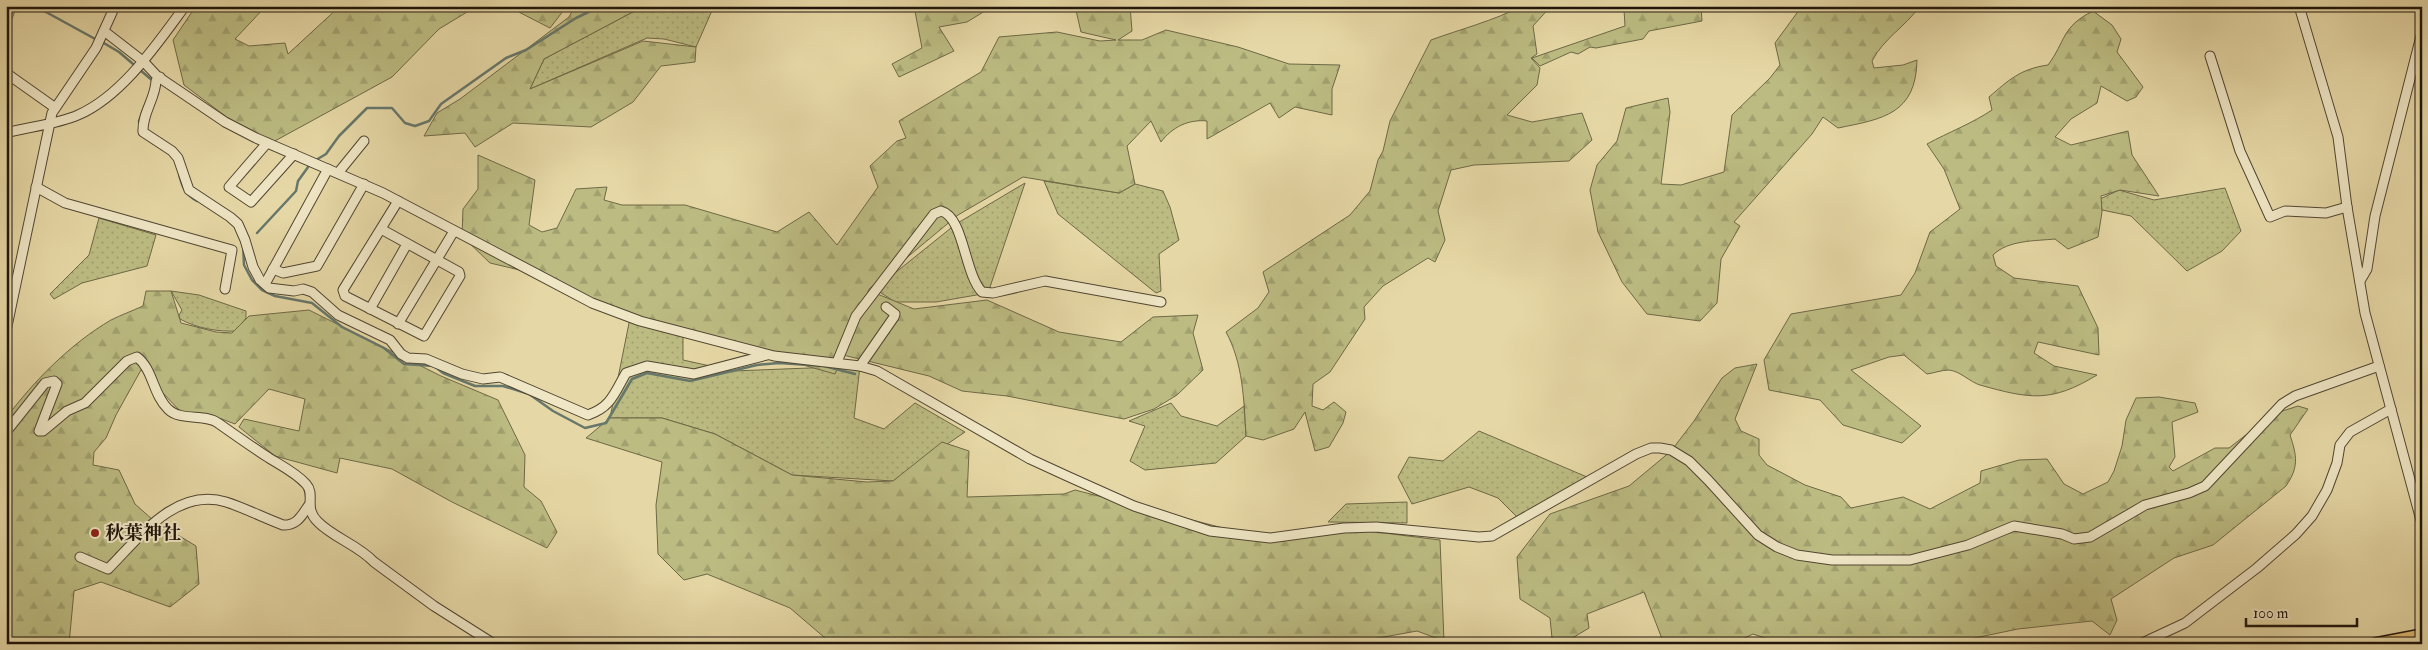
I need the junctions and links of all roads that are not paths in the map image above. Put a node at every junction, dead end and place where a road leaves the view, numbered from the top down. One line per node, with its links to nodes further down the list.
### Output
1 (115, 6): 5 (street)
2 (185, 6): 7 (street)
3 (2298, 6): 21 (street)
4 (2422, 32): 27 (street)
5 (102, 34): 7 (street); 10 (street)
6 (2210, 56): 21 (street)
7 (143, 63): 9 (street); 11 (street)
8 (6, 73): 10 (street)
9 (160, 77): 14 (street); 28 (street)
10 (54, 107): 11 (street)
11 (51, 122): 12 (street); 19 (street)
12 (6, 132)
13 (364, 141): 17 (street)
14 (267, 143): 15 (street); 15 (street)
15 (294, 154): 16 (street)
16 (328, 169): 17 (street); 26 (street)
17 (338, 173): 18 (street)
18 (364, 184): 20 (street); 26 (street)
19 (36, 187): 29 (street); 34 (street)
20 (398, 201): 22 (street); 23 (street)
21 (2347, 207): 27 (street)
22 (381, 229): 24 (street); 32 (street)
23 (454, 231): 25 (street); 35 (street)
24 (407, 244): 25 (street); 32 (street)
25 (437, 260): 33 (street); 33 (street)
26 (274, 269): 28 (street)
27 (2360, 281): 38 (street)
28 (265, 284): 35 (street)
29 (225, 289)
30 (1161, 302): 36 (street)
31 (886, 307): 37 (street)
32 (370, 309): 33 (street)
33 (398, 324)
34 (6, 331)
35 (767, 355): 36 (street)
36 (837, 362): 37 (street)
37 (860, 366): 38 (street)
38 (2379, 366): 39 (street)
39 (2391, 409): 42 (street); 46 (street)
40 (6, 432): 41 (street)
41 (309, 505): 43 (street); 45 (street)
42 (2422, 524)
43 (80, 557)
44 (2422, 635): 47 (main road)
45 (494, 644)
46 (2140, 644)
47 (2375, 644)

